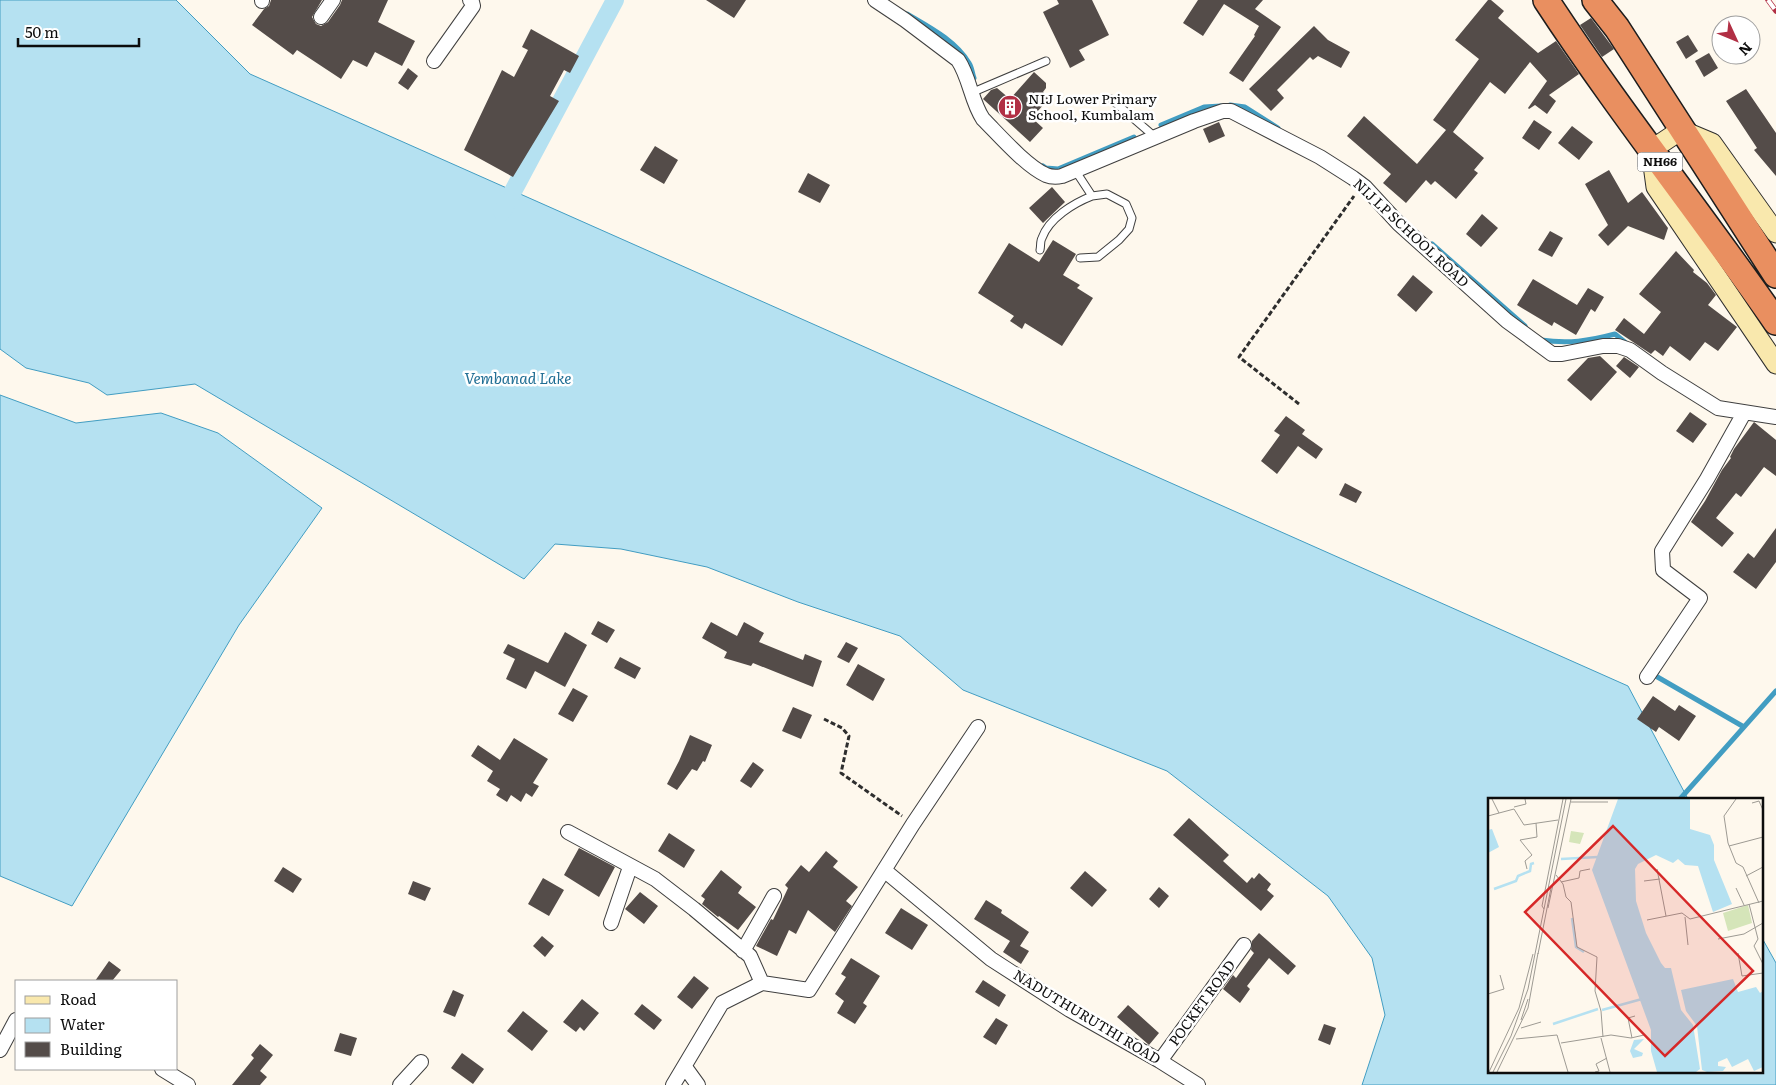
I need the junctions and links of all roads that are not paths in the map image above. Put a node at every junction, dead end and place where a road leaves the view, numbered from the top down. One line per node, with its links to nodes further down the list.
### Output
1 (333, 0): 6 (street)
2 (470, 0): 7 (street)
3 (874, 0): 9 (street, NIJ LP SCHOOL ROAD)
4 (1546, 0): 13 (highway, NH66)
5 (1595, 0): 11 (highway, NH66)
6 (321, 17)
7 (434, 61)
8 (1046, 61): 9 (lane)
9 (971, 94): 14 (street, NIJ LP SCHOOL ROAD)
10 (1110, 99): 12 (lane)
11 (1681, 130): 13 (street); 16 (street); 19 (highway, NH66)
12 (1155, 137): 14 (street, NIJ LP SCHOOL ROAD); 22 (street, NIJ LP SCHOOL ROAD)
13 (1651, 150): 20 (highway, NH66); 21 (street)
14 (1075, 170): 15 (lane)
15 (1092, 196): 17 (lane); 18 (lane)
16 (1776, 232)
17 (1040, 250)
18 (1080, 258)
19 (1776, 275)
20 (1776, 322)
21 (1776, 364)
22 (1744, 413): 23 (street, NIJ LP SCHOOL ROAD); 24 (street)
23 (1776, 417)
24 (1647, 677)
25 (978, 727): 28 (street)
26 (568, 832): 27 (street)
27 (630, 867): 30 (street); 32 (street)
28 (884, 870): 33 (street); 36 (street, NADUTHURUTHI ROAD)
29 (774, 896): 32 (street)
30 (611, 923)
31 (1244, 945): 36 (street, POCKET ROAD)
32 (743, 951): 33 (street)
33 (762, 983): 38 (street)
34 (15, 1022): 35 (street)
35 (0, 1050)
36 (1160, 1061): 44 (street, NADUTHURUTHI ROAD)
37 (421, 1062): 41 (street)
38 (685, 1068): 42 (street); 43 (street)
39 (164, 1070): 40 (street)
40 (188, 1085)
41 (400, 1085)
42 (673, 1085)
43 (698, 1085)
44 (1198, 1085)

